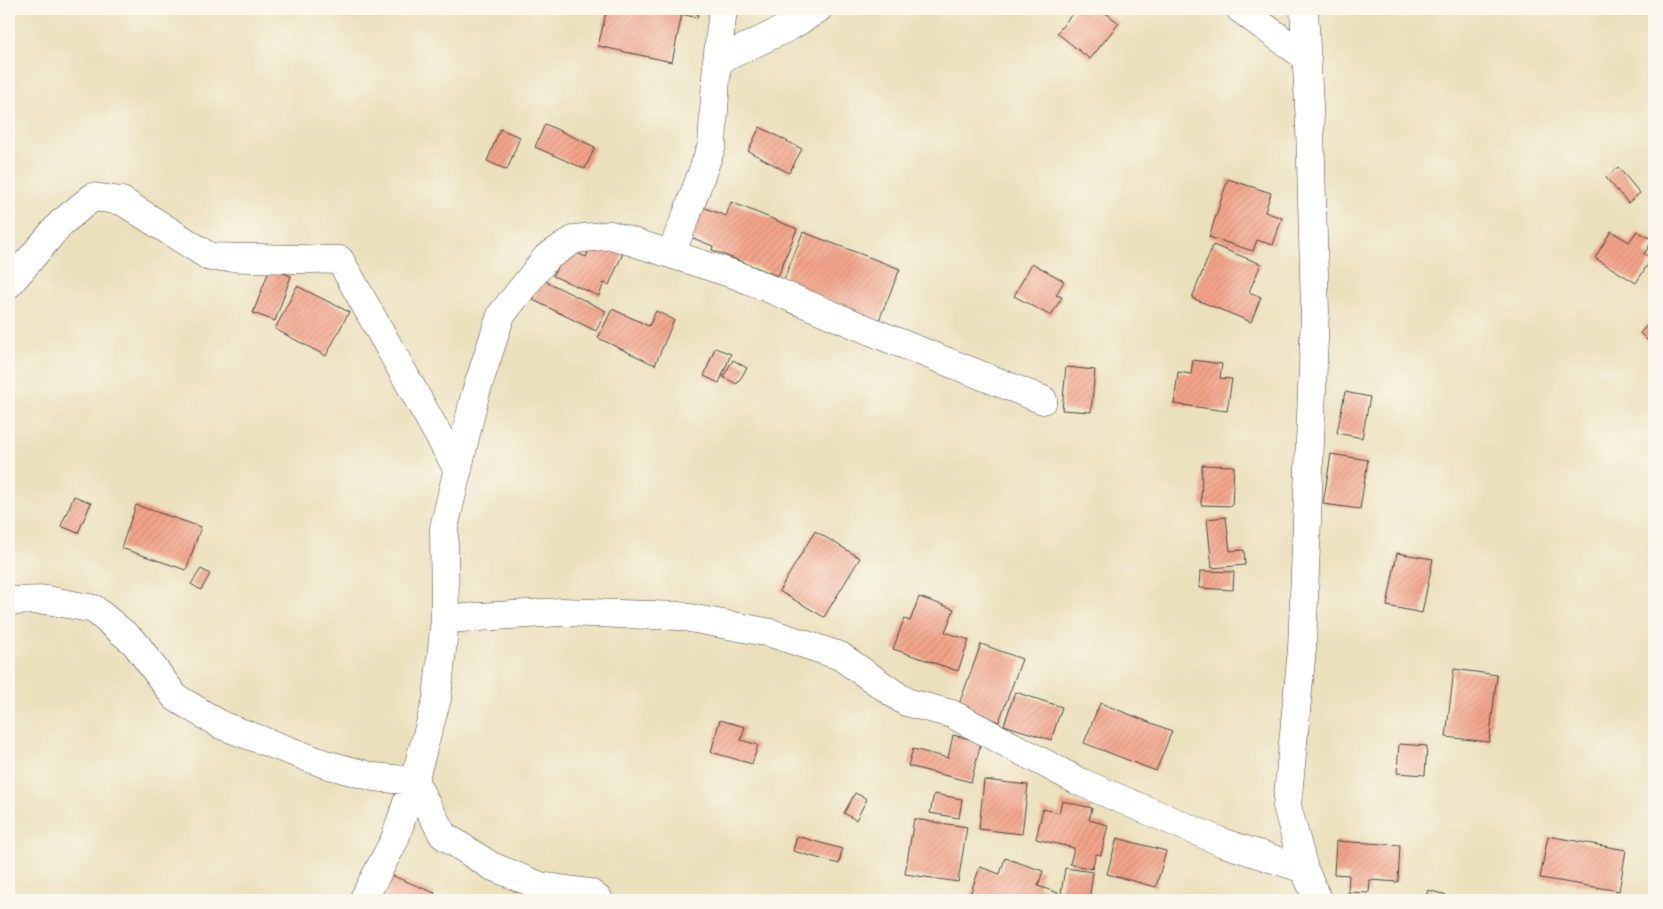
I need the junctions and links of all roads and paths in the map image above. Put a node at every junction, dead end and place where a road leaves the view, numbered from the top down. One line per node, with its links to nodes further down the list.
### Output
1 (723, 9): 6 (street)
2 (818, 9): 6 (street)
3 (1240, 9): 5 (street)
4 (1304, 9): 5 (street)
5 (1307, 58): 14 (street)
6 (717, 61): 7 (street)
7 (671, 253): 9 (street); 10 (street)
8 (9, 284): 10 (street)
9 (1043, 400)
10 (458, 470): 12 (street)
11 (9, 601): 13 (street)
12 (445, 619): 13 (street); 14 (street)
13 (414, 782): 15 (street); 16 (street)
14 (1304, 869): 17 (street)
15 (363, 900)
16 (599, 900)
17 (1318, 900)

